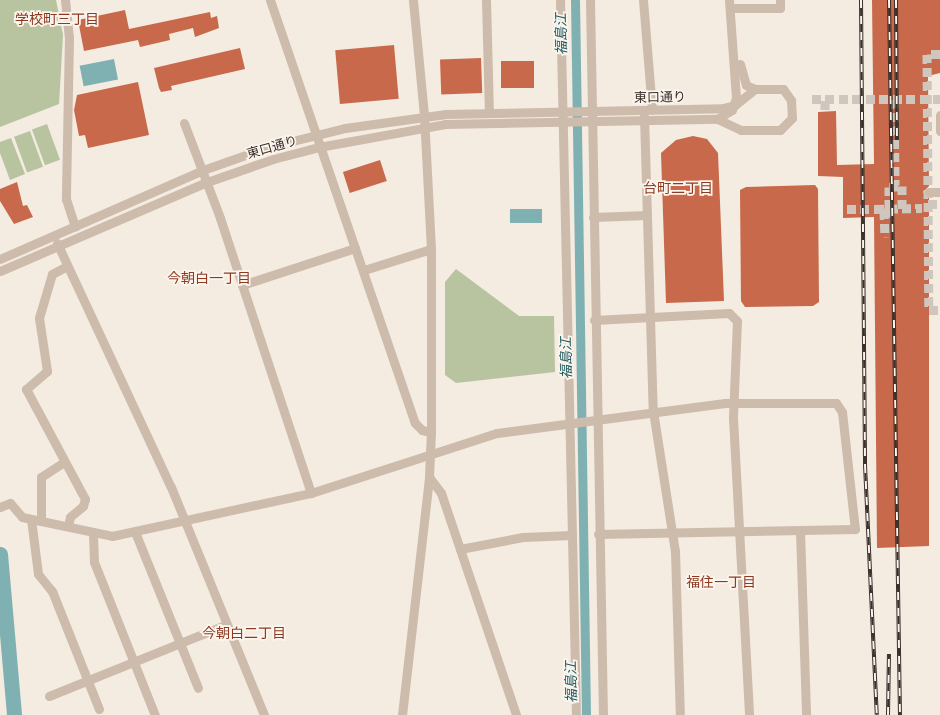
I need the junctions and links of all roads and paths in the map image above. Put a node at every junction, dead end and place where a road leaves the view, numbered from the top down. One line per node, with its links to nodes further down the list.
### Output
1 (65, 0): 33 (street)
2 (270, 0): 25 (street)
3 (413, 0): 16 (street)
4 (486, 0): 15 (street)
5 (560, 0): 18 (street)
6 (590, 0): 14 (street)
7 (643, 0): 13 (street)
8 (780, 0): 9 (street)
9 (730, 4): 10 (street)
10 (734, 54): 11 (street); 12 (street)
11 (756, 89): 12 (street); 19 (street)
12 (735, 105): 13 (street, 東口通り); 19 (street)
13 (648, 110): 14 (street, 東口通り); 21 (street)
14 (589, 111): 18 (street, 東口通り); 20 (street)
15 (489, 113): 16 (street, 東口通り); 18 (street, 東口通り)
16 (424, 115): 23 (street); 25 (street, 東口通り)
17 (940, 115): 24 (street)
18 (565, 117): 20 (street, 東口通り); 23 (street, 東口通り); 48 (street)
19 (717, 119): 21 (street, 東口通り)
20 (590, 122): 21 (street, 東口通り); 32 (street)
21 (644, 122): 31 (street)
22 (184, 123): 27 (street)
23 (425, 128): 26 (street, 東口通り); 37 (street)
24 (940, 131)
25 (314, 135): 26 (street); 27 (street, 東口通り)
26 (319, 147): 28 (street, 東口通り); 36 (street)
27 (203, 170): 28 (street); 33 (street, 東口通り)
28 (207, 182): 35 (street, 東口通り); 42 (street)
29 (929, 192): 30 (street)
30 (940, 192)
31 (647, 215): 32 (street); 43 (street)
32 (593, 217): 44 (street)
33 (75, 227): 34 (street, 東口通り)
34 (54, 236): 35 (street); 38 (street, 東口通り)
35 (59, 247): 39 (street); 41 (street, 東口通り)
36 (355, 248): 40 (street); 42 (street)
37 (430, 249): 40 (street); 49 (street)
38 (0, 259)
39 (67, 266): 51 (street); 57 (street)
40 (364, 270): 49 (street)
41 (0, 271)
42 (242, 285): 53 (street)
43 (650, 316): 44 (street); 45 (street); 46 (street)
44 (594, 320): 47 (street)
45 (734, 404): 46 (street); 59 (street); 60 (street)
46 (654, 412): 47 (street); 62 (street)
47 (594, 421): 48 (street); 64 (street)
48 (573, 422): 50 (street); 65 (street)
49 (431, 432): 50 (street)
50 (430, 453): 52 (street); 53 (street)
51 (64, 462): 56 (street); 58 (street)
52 (429, 477): 66 (street); 76 (street)
53 (311, 493): 57 (street)
54 (3, 506): 55 (street)
55 (31, 519): 56 (street); 70 (street)
56 (41, 521): 58 (street)
57 (185, 522): 61 (street); 67 (street)
58 (68, 526): 63 (street)
59 (739, 530): 60 (street); 62 (street); 81 (street)
60 (800, 531): 82 (street)
61 (135, 532): 63 (street); 68 (street)
62 (673, 532): 64 (street); 80 (street)
63 (94, 534): 69 (street)
64 (598, 534): 79 (street)
65 (572, 536): 66 (street); 78 (street)
66 (460, 549): 77 (street)
67 (225, 625): 68 (street); 75 (street)
68 (180, 643): 69 (street); 71 (street)
69 (134, 661): 70 (street); 74 (street)
70 (87, 680): 72 (street); 73 (street)
71 (198, 688)
72 (49, 696)
73 (99, 709)
74 (155, 715)
75 (264, 715)
76 (402, 715)
77 (516, 715)
78 (576, 715)
79 (603, 715)
80 (680, 715)
81 (749, 715)
82 (806, 715)

